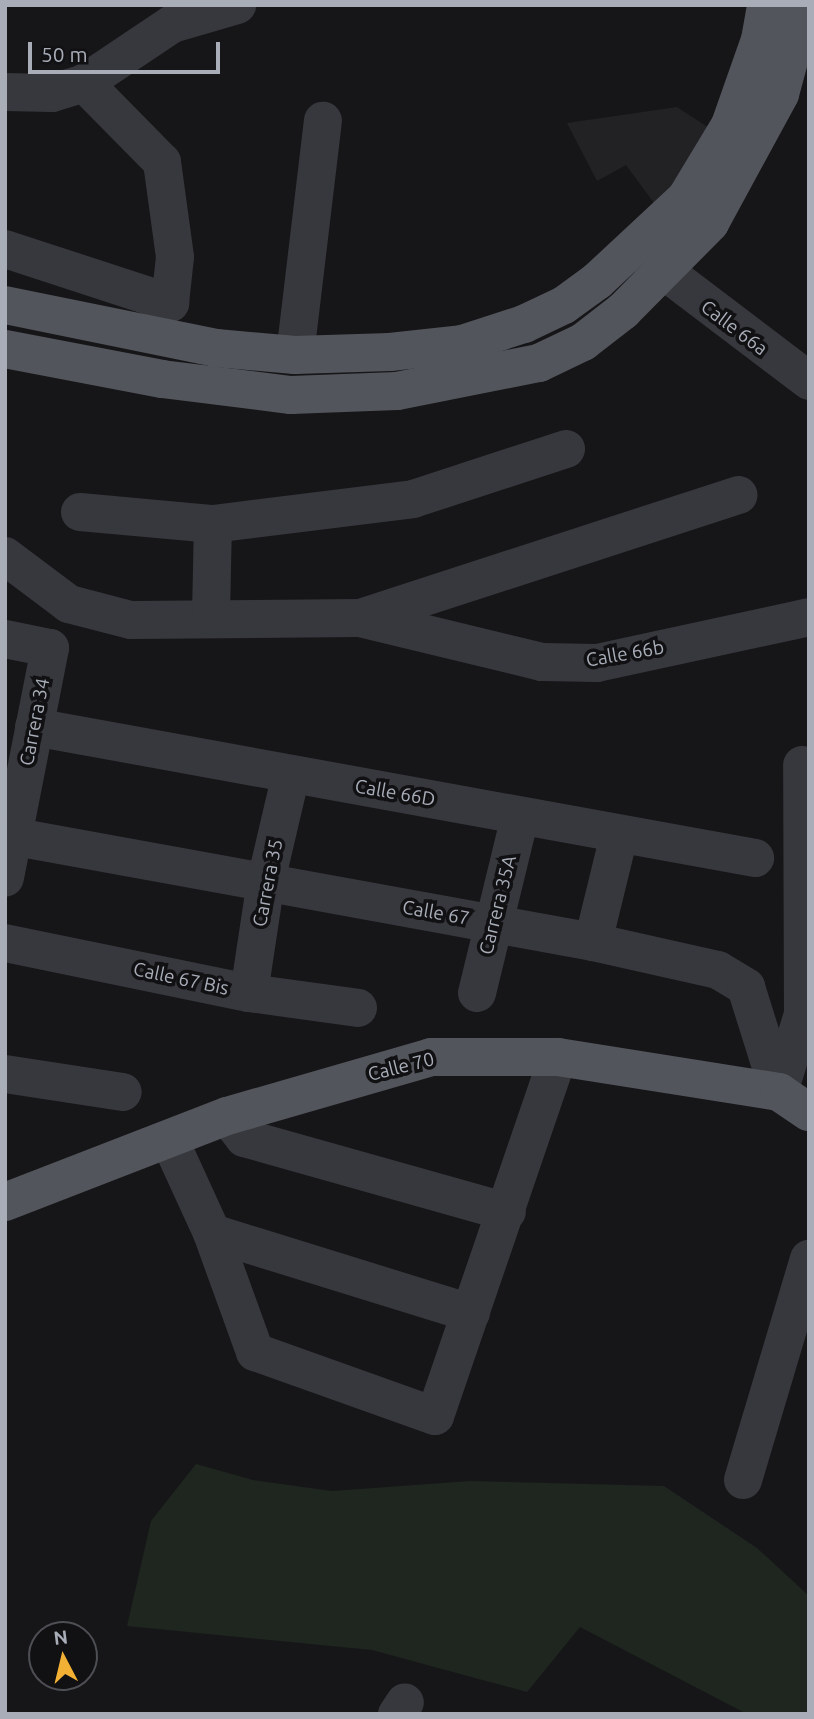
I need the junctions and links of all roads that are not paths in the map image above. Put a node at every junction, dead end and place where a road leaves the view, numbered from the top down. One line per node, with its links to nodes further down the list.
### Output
1 (237, 5): 4 (street)
2 (766, 5): 9 (main road)
3 (804, 5): 9 (main road)
4 (84, 83): 5 (street); 7 (street)
5 (5, 92)
6 (323, 121): 13 (street)
7 (5, 249)
8 (5, 257): 11 (street)
9 (648, 260): 12 (main road); 13 (main road); 14 (street, Calle 66a)
10 (5, 305): 11 (main road)
11 (168, 339): 13 (main road)
12 (5, 349)
13 (295, 355)
14 (805, 370)
15 (566, 449): 18 (street)
16 (738, 495): 22 (street)
17 (80, 512): 18 (street)
18 (213, 524): 20 (street)
19 (5, 556): 20 (street)
20 (211, 616): 22 (street)
21 (809, 617): 22 (street, Calle 66b)
22 (360, 618)
23 (5, 639): 24 (street, Carrera 34)
24 (34, 727): 26 (street, Calle 66D); 29 (street, Carrera 34)
25 (802, 765): 42 (street)
26 (291, 774): 27 (street, Calle 66D); 32 (street, Carrera 35)
27 (520, 816): 28 (street, Calle 66D); 33 (street, Carrera 35A)
28 (619, 835): 30 (street, Calle 66D); 34 (street)
29 (9, 836): 31 (street, Carrera 34); 32 (street, Calle 67)
30 (755, 858)
31 (5, 877)
32 (266, 881): 33 (street, Calle 67); 36 (street, Carrera 35)
33 (494, 924): 34 (street, Calle 67); 37 (street, Carrera 35A)
34 (593, 942): 42 (street, Calle 67)
35 (5, 943): 36 (street, Calle 67 Bis)
36 (249, 993): 38 (street, Calle 67 Bis)
37 (477, 993)
38 (358, 1008)
39 (558, 1057): 42 (main road, Calle 70); 43 (main road, Calle 70); 46 (street)
40 (5, 1074): 41 (street)
41 (123, 1092)
42 (794, 1102)
43 (227, 1116): 44 (main road, Calle 70); 46 (street)
44 (169, 1139): 45 (main road, Calle 70); 47 (street)
45 (5, 1202)
46 (507, 1212): 49 (street)
47 (212, 1233): 49 (street); 49 (street)
48 (809, 1259): 50 (street)
49 (471, 1313)
50 (743, 1480)

